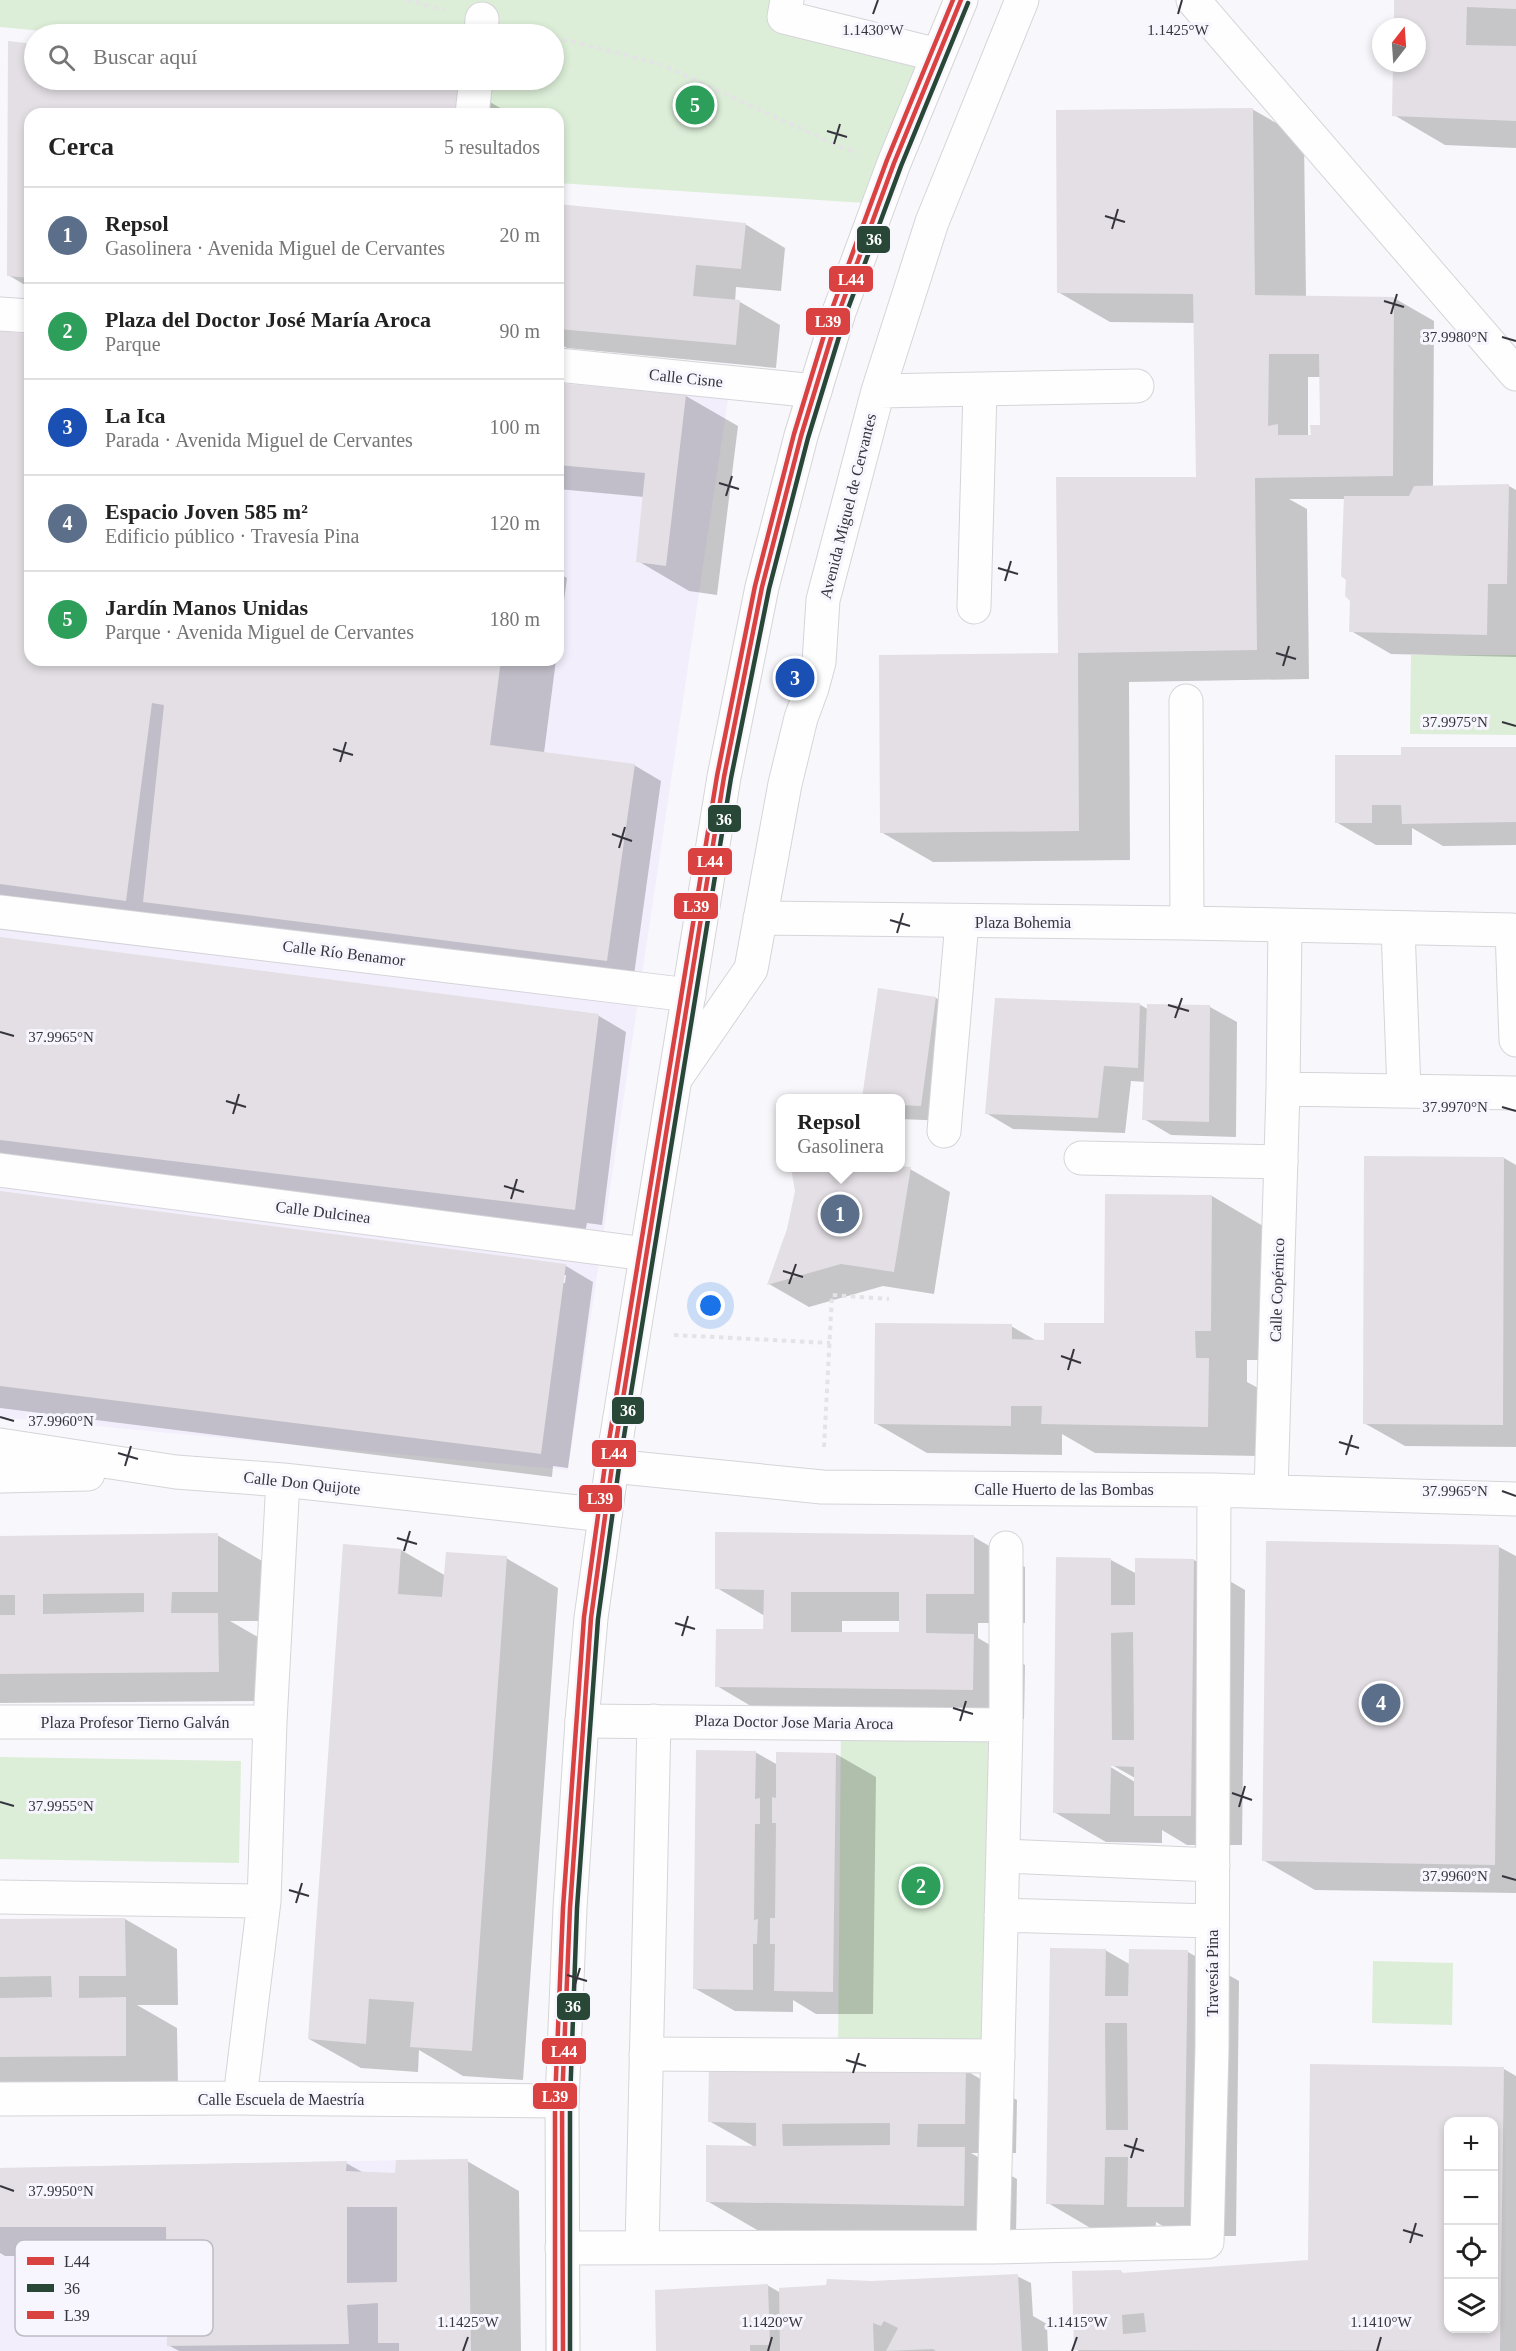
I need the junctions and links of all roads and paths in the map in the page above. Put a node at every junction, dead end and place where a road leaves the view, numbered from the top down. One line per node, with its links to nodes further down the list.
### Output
1 (787, 0): 6 (street)
2 (962, 0): 6 (street, Avenida Miguel de Cervantes)
3 (1022, 0): 17 (street, Avenida Miguel de Cervantes)
4 (1193, 0): 13 (street)
5 (564, 40): 9 (path)
6 (938, 55): 9 (street, Avenida Miguel de Cervantes)
7 (475, 90): 8 (street)
8 (473, 108)
9 (894, 164): 16 (street, Avenida Miguel de Cervantes)
10 (0, 314): 11 (street)
11 (24, 316)
12 (564, 366): 16 (street, Calle Cisne)
13 (1516, 374)
14 (1137, 386): 15 (street)
15 (980, 390): 17 (street); 18 (street)
16 (815, 391): 26 (street, Avenida Miguel de Cervantes)
17 (878, 391): 21 (street, Avenida Miguel de Cervantes)
18 (974, 606)
19 (1186, 701): 23 (street)
20 (0, 912): 26 (street, Calle Río Benamor)
21 (760, 918): 22 (street, Plaza Bohemia); 28 (street, Avenida Miguel de Cervantes)
22 (963, 922): 23 (street, Plaza Bohemia); 32 (street)
23 (1187, 923): 24 (street, Plaza Bohemia)
24 (1285, 926): 25 (street, Plaza Bohemia); 29 (street)
25 (1398, 928): 27 (street, Plaza Bohemia); 30 (street)
26 (689, 995): 28 (street, Avenida Miguel de Cervantes)
27 (1516, 1040)
28 (675, 1079): 36 (street, Avenida Miguel de Cervantes)
29 (1283, 1089): 30 (street); 34 (street, Calle Copérnico)
30 (1404, 1091): 31 (street)
31 (1516, 1093)
32 (944, 1131)
33 (1081, 1158): 34 (street)
34 (1281, 1162): 47 (street, Calle Copérnico)
35 (0, 1170): 36 (street, Calle Dulcinea)
36 (646, 1254): 38 (street, Avenida Miguel de Cervantes)
37 (889, 1299): 39 (path)
38 (635, 1333): 39 (path); 41 (street, Avenida Miguel de Cervantes)
39 (830, 1343): 45 (path)
40 (0, 1445): 42 (street, Calle Don Quijote)
41 (612, 1466): 45 (street, Calle Huerto de las Bombas); 49 (street, Avenida Miguel de Cervantes)
42 (176, 1472): 43 (street); 44 (street, Calle Don Quijote)
43 (0, 1476)
44 (283, 1480): 49 (street, Calle Don Quijote); 54 (street)
45 (822, 1487): 46 (street, Calle Huerto de las Bombas)
46 (1214, 1490): 47 (street, Calle Huerto de las Bombas); 57 (street, Travesía Pina)
47 (1270, 1491): 48 (street, Calle Huerto de las Bombas)
48 (1516, 1499)
49 (605, 1515): 51 (street, Avenida Miguel de Cervantes)
50 (1006, 1548): 55 (street)
51 (582, 1721): 52 (street, Plaza Doctor Jose Maria Aroca); 66 (street, Avenida Miguel de Cervantes)
52 (654, 1721): 55 (street, Plaza Doctor Jose Maria Aroca); 62 (street)
53 (0, 1722): 54 (street, Plaza Profesor Tierno Galván)
54 (270, 1722): 59 (street)
55 (1006, 1725): 56 (street)
56 (1003, 1856): 57 (street); 60 (street)
57 (1213, 1866): 61 (street, Travesía Pina)
58 (0, 1897): 59 (street)
59 (264, 1901): 64 (street)
60 (1002, 1915): 61 (street); 63 (street)
61 (1212, 1921): 67 (street, Travesía Pina)
62 (646, 2054): 63 (street); 69 (street)
63 (998, 2056): 67 (street)
64 (240, 2098): 65 (street, Calle Escuela de Maestría); 66 (street, Calle Escuela de Maestría)
65 (0, 2099)
66 (562, 2101): 68 (street, Avenida Miguel de Cervantes)
67 (993, 2247): 69 (street)
68 (562, 2248): 69 (street); 70 (street, Avenida Miguel de Cervantes)
69 (642, 2248)
70 (563, 2351)

